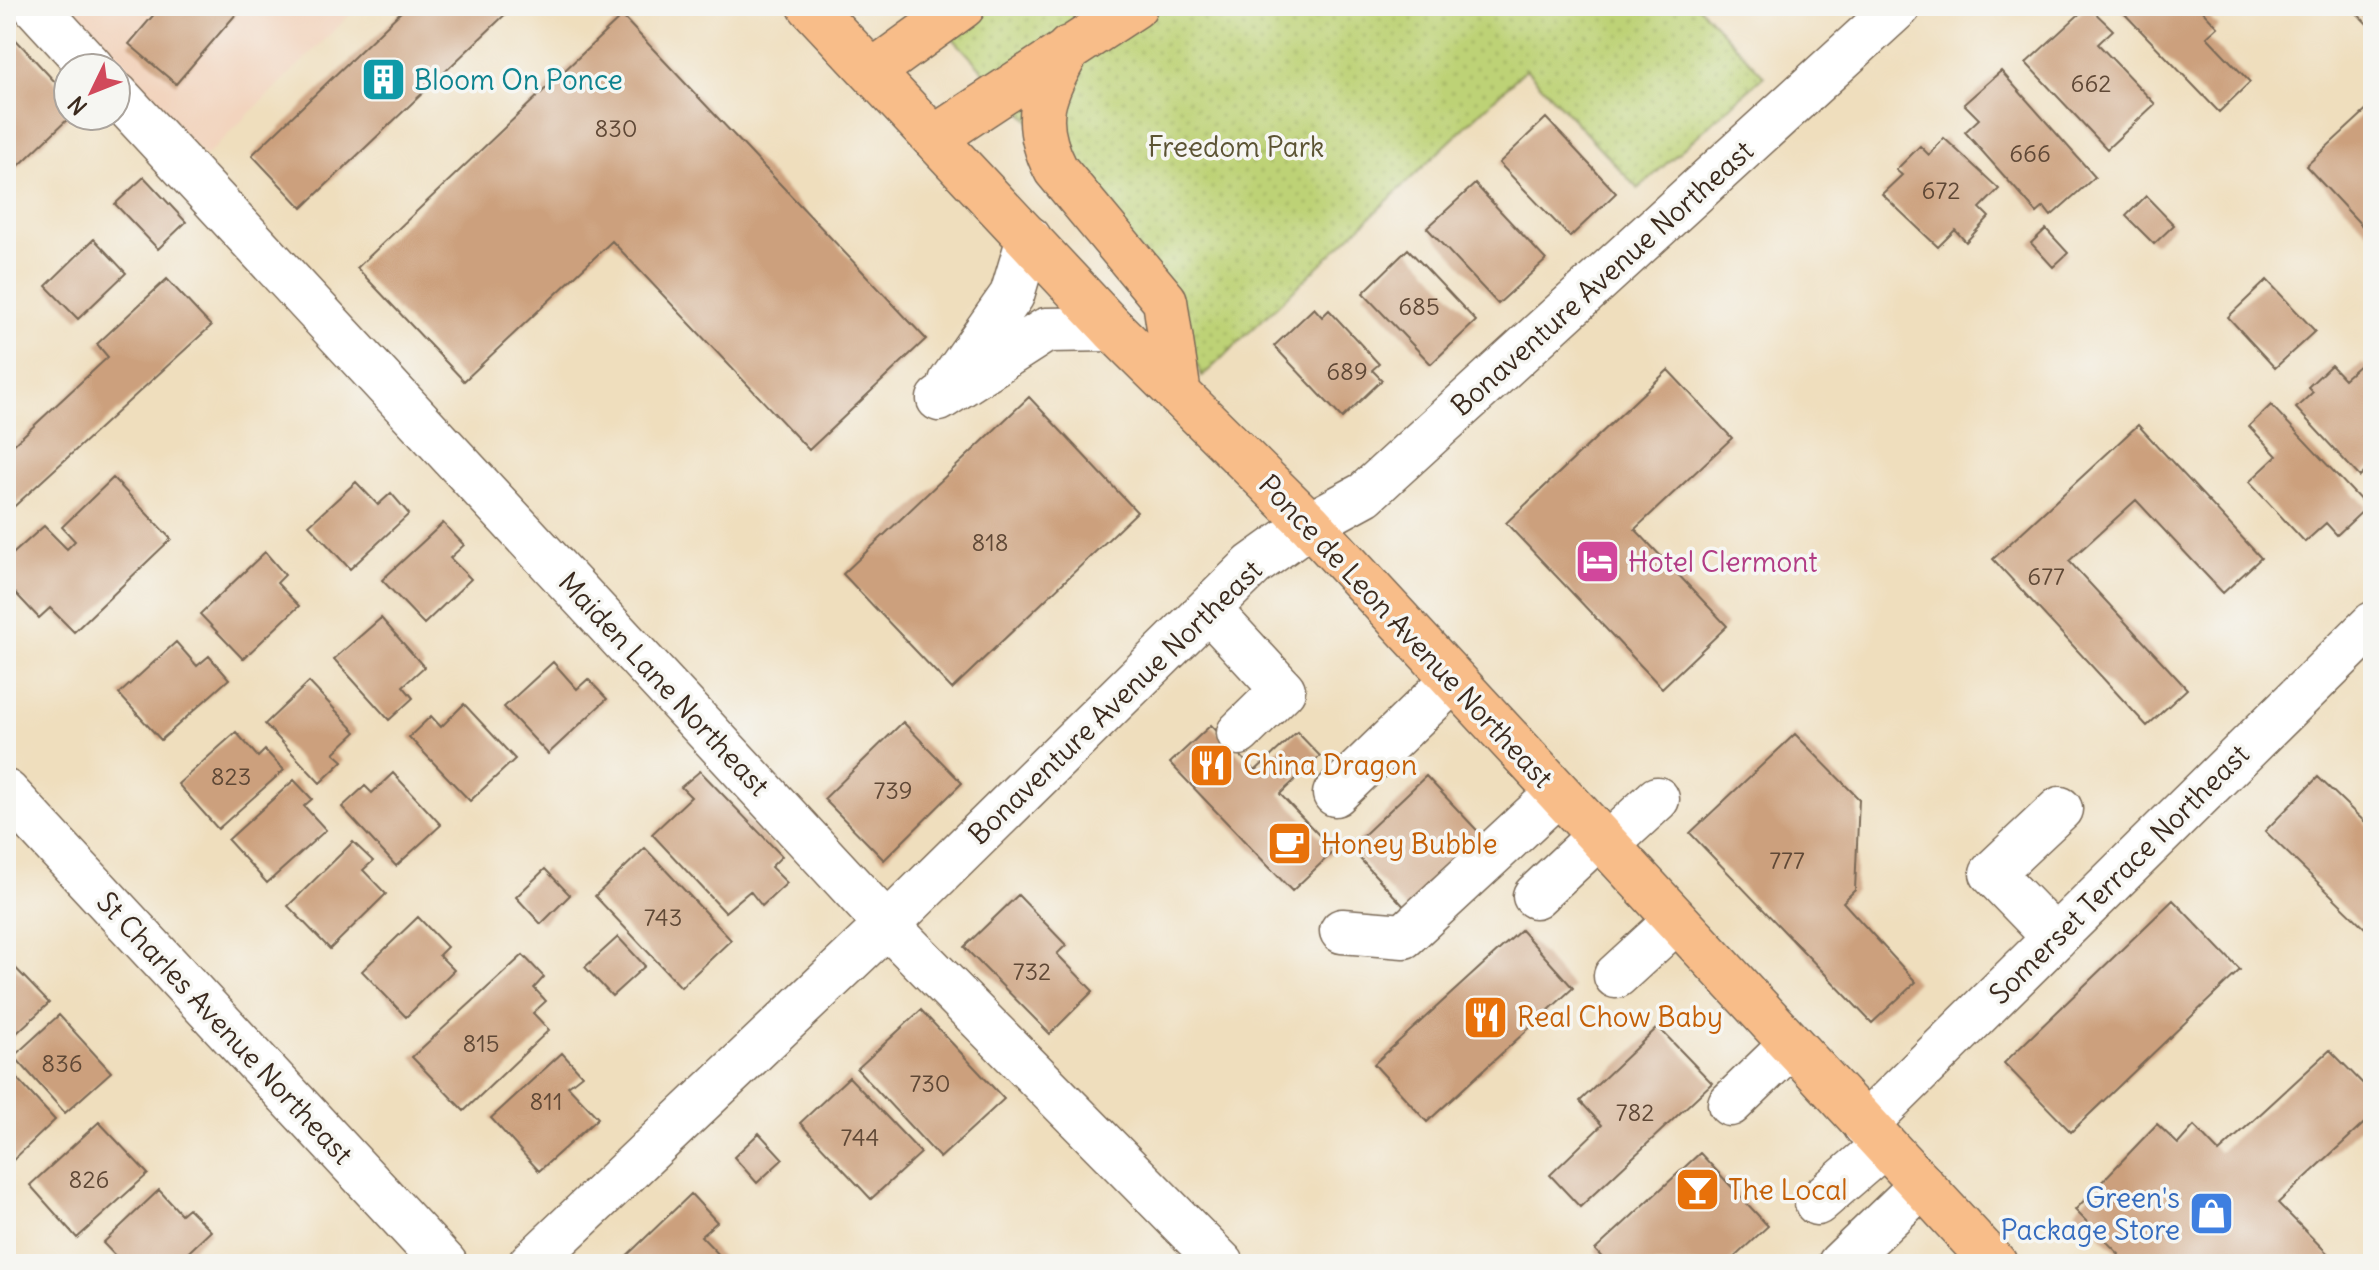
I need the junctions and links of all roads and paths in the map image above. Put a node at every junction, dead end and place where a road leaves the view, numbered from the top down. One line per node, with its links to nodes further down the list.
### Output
1 (35, 6): 7 (street)
2 (810, 6): 8 (highway, Ponce de Leon Avenue Northeast)
3 (963, 6): 8 (highway)
4 (1135, 6): 6 (highway)
5 (1899, 6): 14 (street, Bonaventure Avenue Northeast)
6 (1069, 48): 10 (highway); 13 (highway)
7 (77, 52)
8 (872, 72): 10 (highway, Ponce de Leon Avenue Northeast)
9 (132, 111): 27 (street, Maiden Lane Northeast)
10 (934, 138): 11 (highway, Ponce de Leon Avenue Northeast)
11 (1029, 238): 12 (highway, Ponce de Leon Avenue Northeast); 12 (street)
12 (1113, 329): 13 (highway, Ponce de Leon Avenue Northeast)
13 (1179, 395): 14 (highway, Ponce de Leon Avenue Northeast)
14 (1310, 524): 15 (street, Bonaventure Avenue Northeast); 17 (highway, Ponce de Leon Avenue Northeast)
15 (1209, 610): 18 (street); 27 (street, Bonaventure Avenue Northeast)
16 (2373, 624): 29 (street, Somerset Terrace Northeast)
17 (1453, 680): 20 (highway, Ponce de Leon Avenue Northeast); 21 (street)
18 (1239, 733)
19 (6, 792): 36 (street, St Charles Avenue Northeast)
20 (1558, 793): 24 (highway, Ponce de Leon Avenue Northeast); 28 (street)
21 (1335, 794)
22 (1657, 799): 24 (street)
23 (2060, 809): 29 (street)
24 (1603, 841): 25 (street); 26 (highway, Ponce de Leon Avenue Northeast)
25 (1535, 896)
26 (1676, 921): 30 (street); 31 (highway, Ponce de Leon Avenue Northeast)
27 (887, 925): 37 (street, Bonaventure Avenue Northeast); 38 (street, Maiden Lane Northeast)
28 (1342, 931)
29 (2055, 938): 33 (street, Somerset Terrace Northeast)
30 (1616, 976)
31 (1791, 1045): 32 (street); 33 (highway, Ponce de Leon Avenue Northeast)
32 (1730, 1104)
33 (1874, 1135): 34 (highway, Ponce de Leon Avenue Northeast); 35 (street, Somerset Terrace Northeast)
34 (1922, 1185): 39 (street); 40 (highway, Ponce de Leon Avenue Northeast)
35 (1817, 1203)
36 (445, 1264)
37 (530, 1264)
38 (1222, 1264)
39 (1840, 1264)
40 (1995, 1264)

